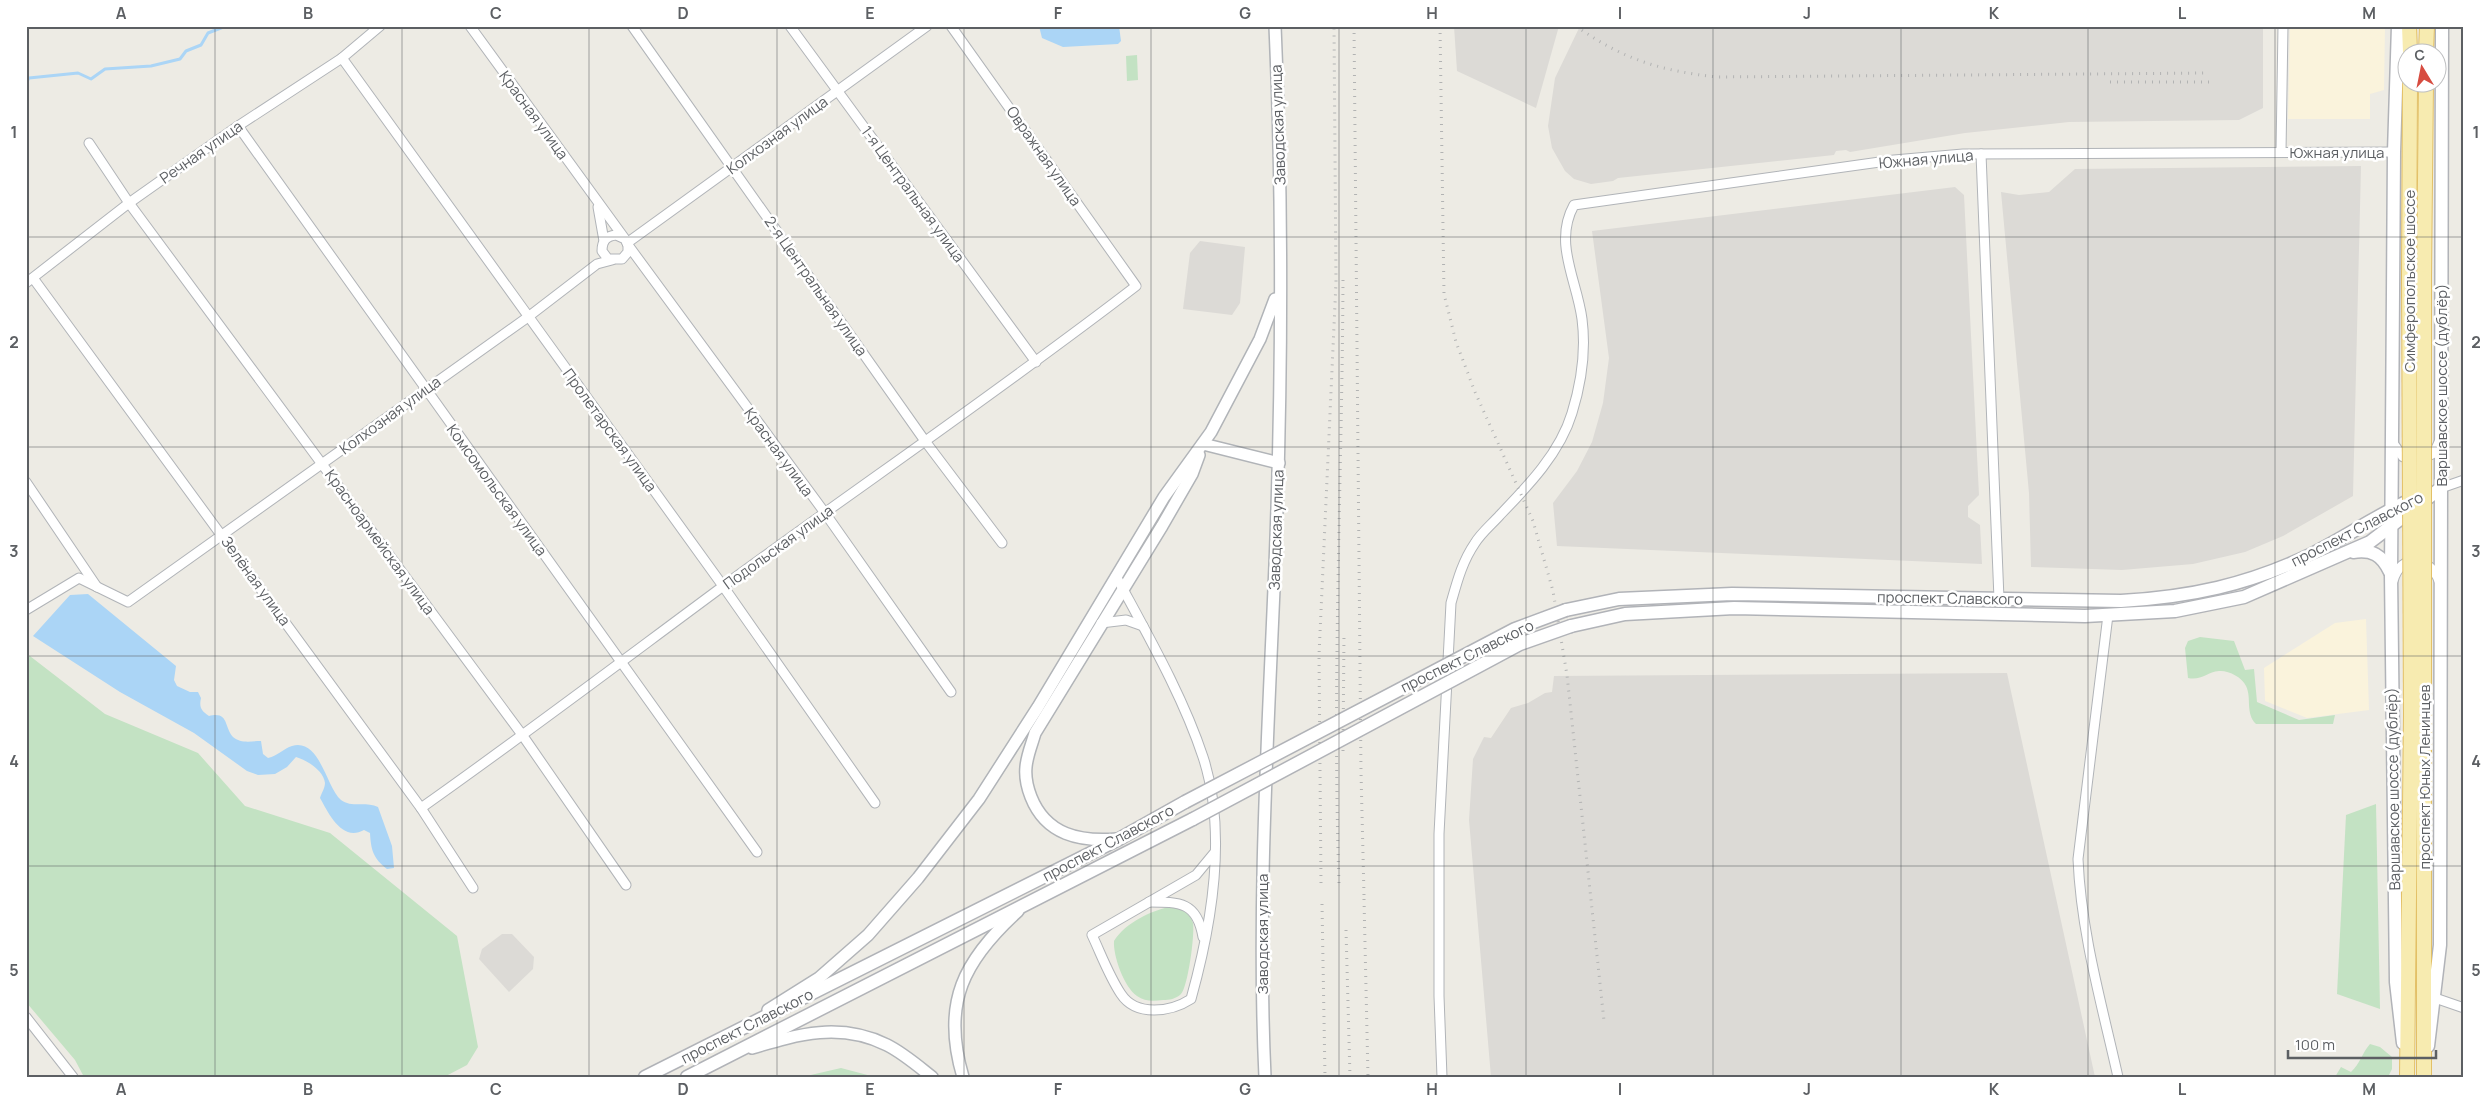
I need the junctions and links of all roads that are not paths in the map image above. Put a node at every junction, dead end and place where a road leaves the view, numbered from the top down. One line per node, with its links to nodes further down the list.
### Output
1 (380, 26): 15 (street, Речная улица)
2 (470, 26): 26 (street, Красная улица)
3 (632, 26): 24 (street, 2-я Центральная улица)
4 (790, 26): 16 (street, 1-я Центральная улица)
5 (927, 26): 16 (street, Колхозная улица)
6 (952, 26): 35 (street, Овражная улица)
7 (1275, 26): 33 (street, Заводская улица)
8 (2283, 26): 21 (street, Южная улица)
9 (2398, 26): 22 (main road, Варшавское шоссе (дублёр))
10 (2409, 26): 13 (main road)
11 (2427, 26): 14 (main road)
12 (2442, 26): 39 (main road, Варшавское шоссе (дублёр))
13 (2410, 42)
14 (2426, 42)
15 (342, 58): 19 (street, Речная улица); 36 (street, Пролетарская улица)
16 (838, 91): 24 (street, Колхозная улица); 37 (street, 1-я Центральная улица)
17 (2410, 92): 46 (main road, Симферопольское шоссе, bridge)
18 (2426, 92): 45 (main road, Симферопольское шоссе, bridge)
19 (238, 126): 25 (street, Речная улица); 38 (street, Комсомольская улица)
20 (89, 143): 25 (street, Красноармейская улица)
21 (2281, 152): 22 (street, Южная улица); 23 (street, Южная улица)
22 (2394, 152): 40 (main road, Варшавское шоссе (дублёр))
23 (1981, 154): 62 (street); 94 (street, Южная улица)
24 (732, 167): 27 (street, Колхозная улица); 41 (street, 2-я Центральная улица)
25 (129, 203): 34 (street, Речная улица); 44 (street, Красноармейская улица)
26 (598, 204): 27 (street, Красная улица); 28 (street, Красная улица)
27 (626, 242): 28 (street); 29 (street); 31 (street, Красная улица)
28 (603, 246): 30 (street); 32 (street)
29 (625, 256): 30 (street); 31 (street, Красная улица)
30 (612, 260): 32 (street, Колхозная улица)
31 (640, 263): 51 (street, Красная улица)
32 (598, 264): 36 (street, Колхозная улица)
33 (1281, 268): 42 (street); 43 (street, Заводская улица)
34 (30, 281): 53 (street, Зелёная улица)
35 (1136, 286): 37 (street, Подольская улица)
36 (528, 317): 38 (street, Колхозная улица); 58 (street, Пролетарская улица)
37 (1036, 362): 41 (street, Подольская улица)
38 (426, 390): 44 (street, Колхозная улица); 67 (street, Комсомольская улица)
39 (2440, 437): 40 (street); 49 (main road, Варшавское шоссе (дублёр))
40 (2392, 438): 50 (main road, Варшавское шоссе (дублёр))
41 (925, 441): 51 (street, Подольская улица); 54 (street, 2-я Центральная улица)
42 (1203, 444): 43 (street); 56 (street); 61 (street)
43 (1278, 462): 93 (street, Заводская улица)
44 (324, 464): 53 (street, Колхозная улица); 70 (street, Красноармейская улица)
45 (2424, 477): 69 (main road, проспект Юных Ленинцев, bridge)
46 (2409, 479): 69 (main road, проспект Юных Ленинцев, bridge)
47 (2464, 480): 49 (street)
48 (26, 482): 60 (street)
49 (2441, 488): 50 (main road, проспект Славского); 52 (main road, проспект Славского); 59 (main road, Варшавское шоссе (дублёр))
50 (2391, 509): 52 (main road, Варшавское шоссе (дублёр)); 62 (main road, проспект Славского)
51 (825, 513): 58 (street, Подольская улица); 68 (street, Красная улица)
52 (2391, 527): 55 (main road, проспект Славского); 57 (main road, Варшавское шоссе (дублёр))
53 (222, 535): 60 (street, Колхозная улица); 72 (street, Зелёная улица)
54 (1002, 543)
55 (2343, 554): 57 (main road); 64 (main road, проспект Славского)
56 (1116, 576): 61 (street); 84 (street)
57 (2391, 580): 59 (street); 86 (main road, Варшавское шоссе (дублёр))
58 (723, 586): 67 (street, Подольская улица); 71 (street, Пролетарская улица)
59 (2441, 586): 81 (main road, Варшавское шоссе (дублёр))
60 (99, 589): 63 (street, Колхозная улица)
61 (1123, 589): 65 (street); 66 (street)
62 (1999, 599): 73 (main road, проспект Славского, bridge)
63 (26, 610)
64 (2108, 615): 79 (main road, проспект Славского, bridge); 95 (street)
65 (1101, 624): 66 (street); 73 (street)
66 (1143, 626): 75 (street)
67 (620, 662): 70 (street, Подольская улица); 74 (street, Комсомольская улица)
68 (951, 692)
69 (2418, 716): 86 (main road, проспект Юных Ленинцев); 87 (main road, проспект Юных Ленинцев)
70 (523, 736): 72 (street, Подольская улица); 76 (street, Красноармейская улица)
71 (875, 803)
72 (421, 808): 77 (street, Зелёная улица)
73 (1119, 839): 84 (main road, проспект Славского)
74 (757, 852)
75 (1215, 852): 78 (street); 80 (street)
76 (626, 885)
77 (472, 888)
78 (1148, 902): 80 (street); 80 (street)
79 (1026, 903): 85 (main road, проспект Славского); 92 (street)
80 (1204, 942)
81 (2435, 998): 82 (street); 87 (main road, Варшавское шоссе (дублёр))
82 (2464, 1008)
83 (26, 1017): 88 (street)
84 (726, 1036): 89 (main road, проспект Славского)
85 (733, 1054): 90 (main road, проспект Славского); 91 (street)
86 (2407, 1074)
87 (2424, 1075)
88 (73, 1077)
89 (645, 1077)
90 (687, 1077)
91 (932, 1077)
92 (963, 1077)
93 (1265, 1077)
94 (1442, 1077)
95 (2118, 1077)

